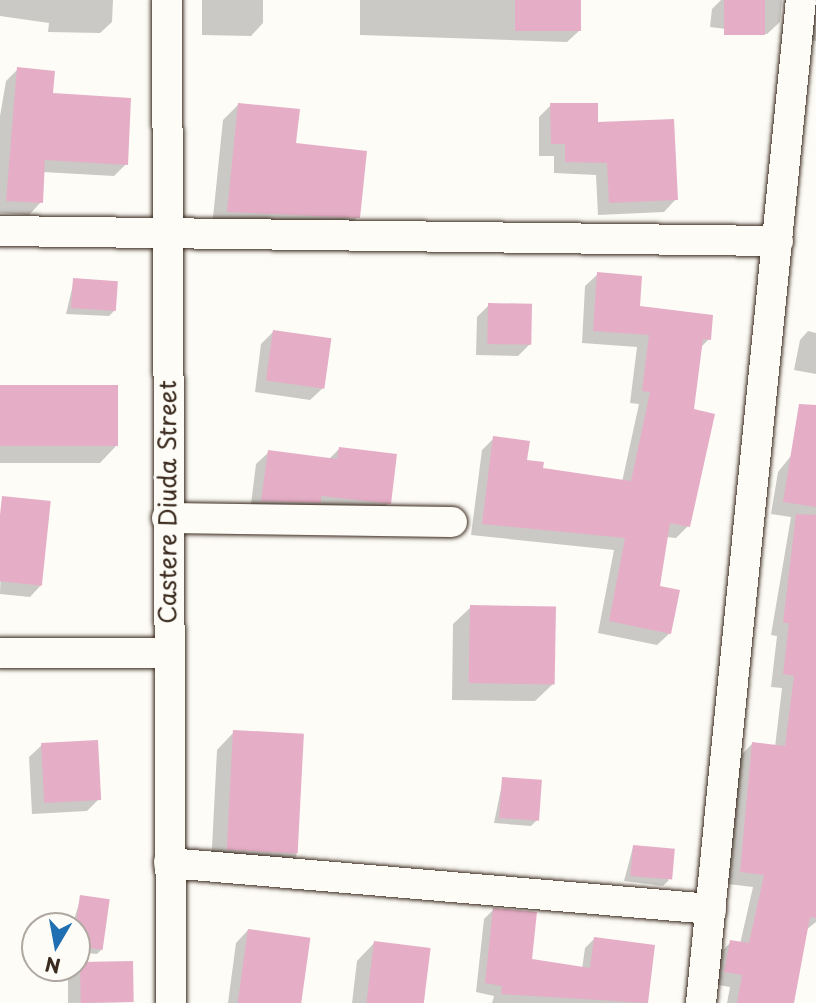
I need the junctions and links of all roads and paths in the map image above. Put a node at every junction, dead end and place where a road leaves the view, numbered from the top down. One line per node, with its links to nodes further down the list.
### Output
1 (167, 0): 4 (street, Castere Diuda Street)
2 (801, 0): 3 (street)
3 (806, 54): 6 (street)
4 (168, 230): 5 (street); 6 (street); 7 (street, Castere Diuda Street)
5 (0, 231)
6 (778, 241): 12 (street)
7 (167, 518): 8 (street); 10 (street, Castere Diuda Street)
8 (452, 522)
9 (0, 653): 10 (street)
10 (167, 653): 11 (street, Castere Diuda Street)
11 (169, 863): 12 (street); 13 (street, Castere Diuda Street)
12 (711, 909): 14 (street)
13 (171, 1003)
14 (701, 1003)

